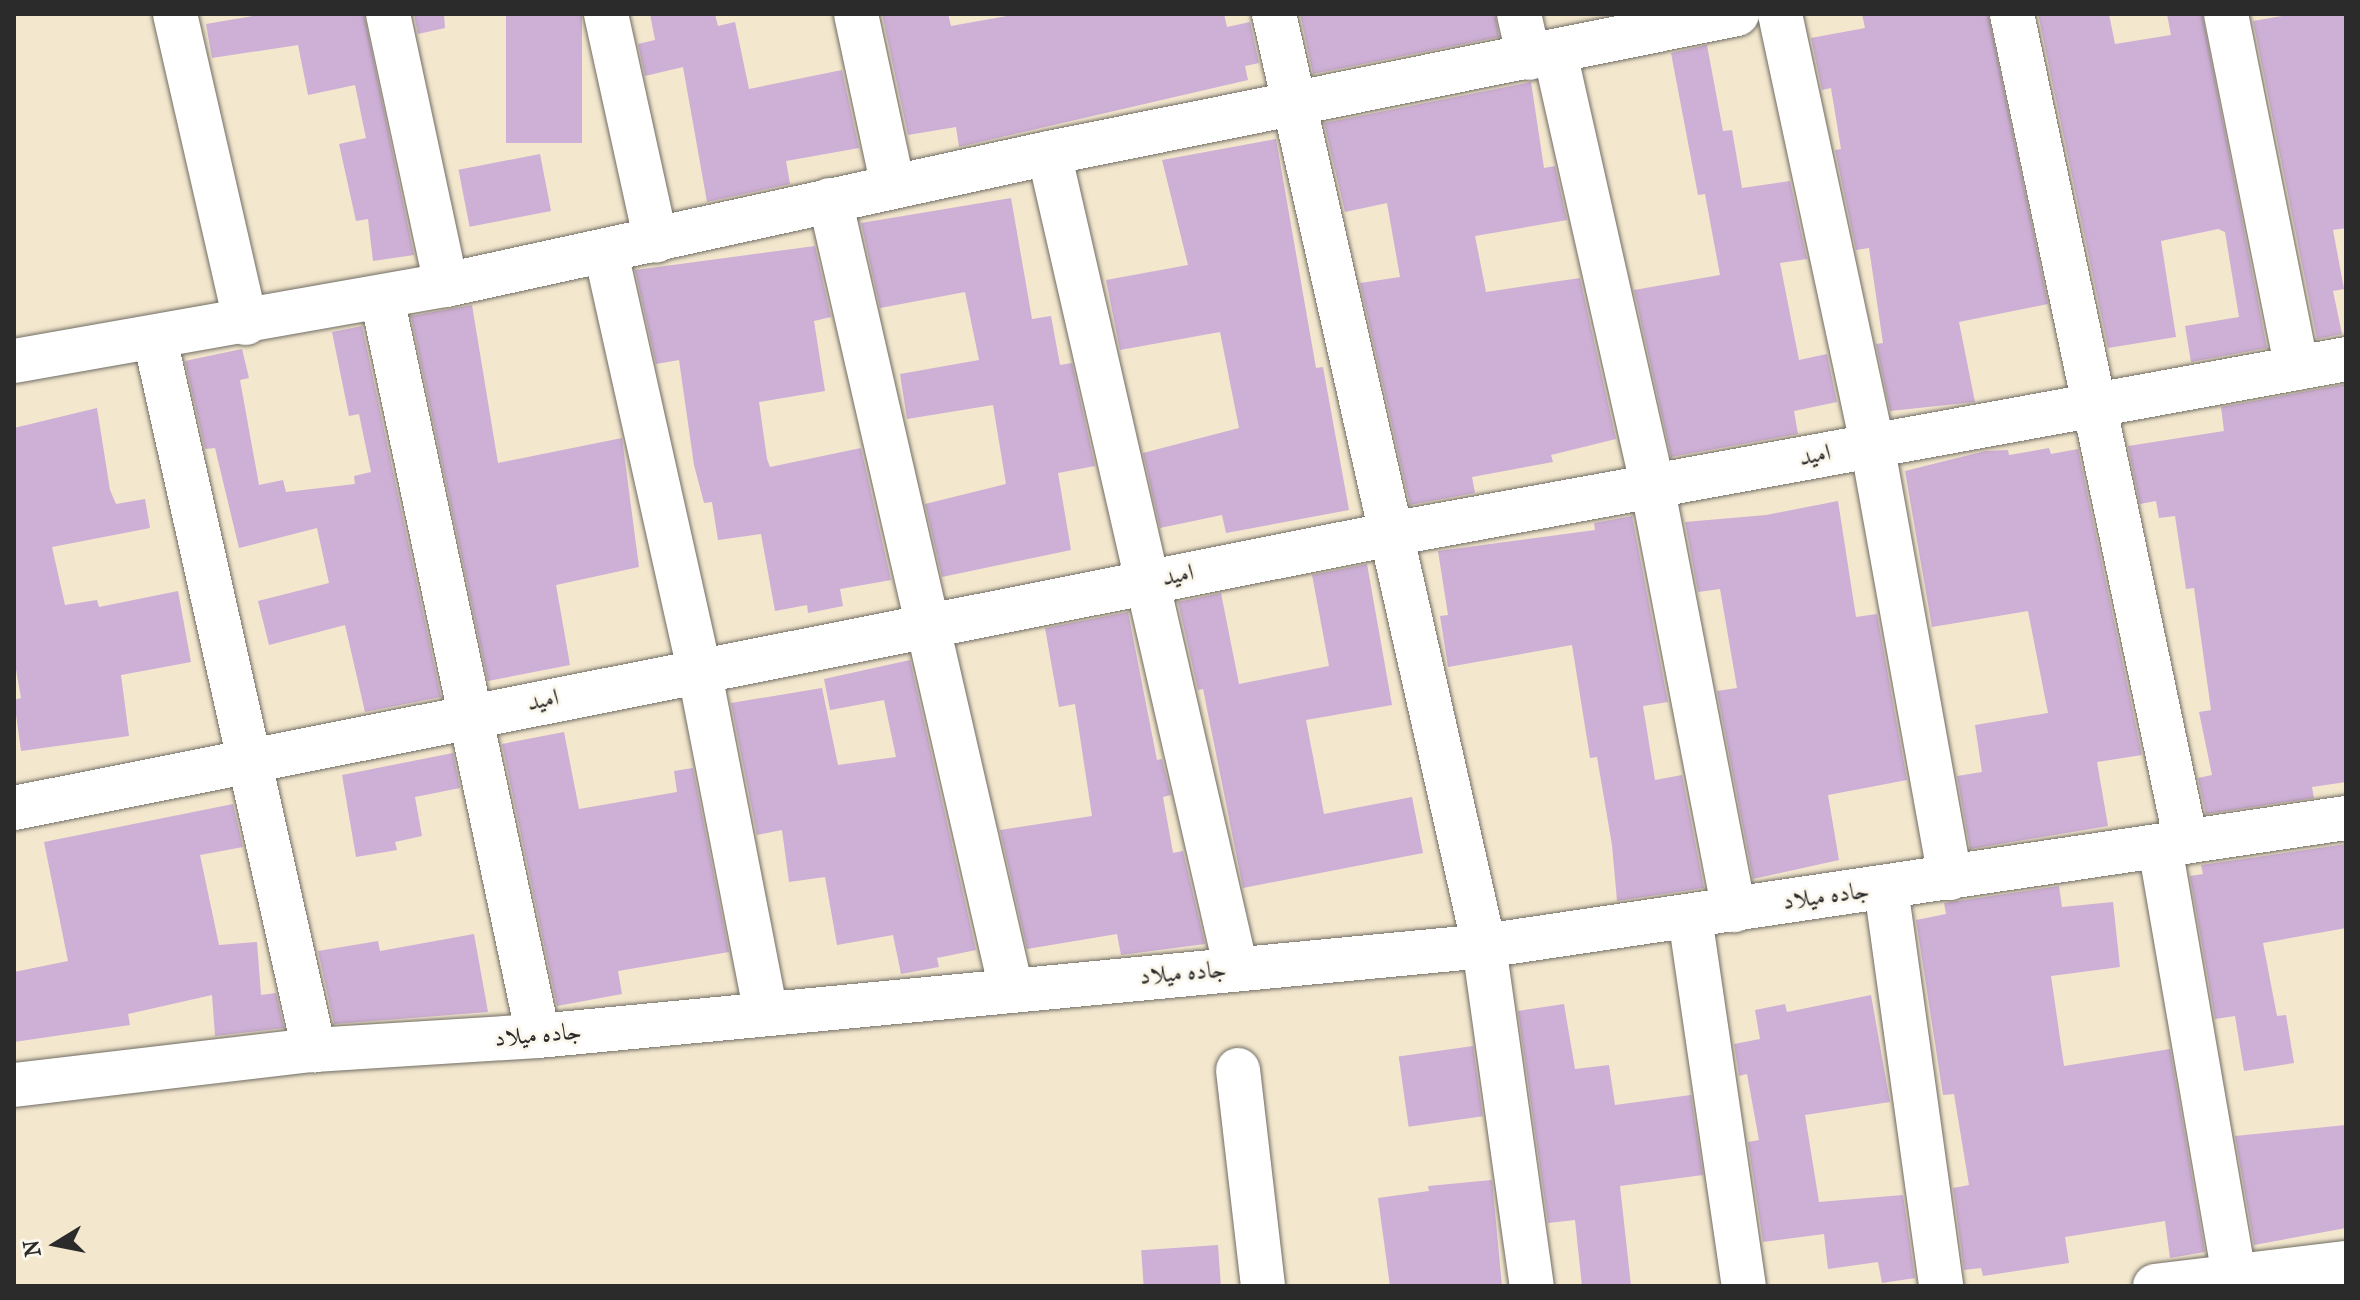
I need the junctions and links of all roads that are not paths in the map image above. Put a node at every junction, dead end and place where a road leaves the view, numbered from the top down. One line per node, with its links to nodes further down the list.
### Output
1 (175, 14): 20 (street)
2 (388, 14): 18 (street)
3 (606, 14): 16 (street)
4 (856, 14): 14 (street)
5 (1274, 14): 12 (street)
6 (1519, 14): 11 (street)
7 (1780, 14): 26 (street)
8 (2012, 14): 25 (street)
9 (2226, 14): 24 (street)
10 (1726, 15): 11 (street)
11 (1542, 55): 12 (street); 27 (street)
12 (1297, 104): 13 (street); 28 (street)
13 (1049, 153): 14 (street); 29 (street)
14 (893, 186): 15 (street)
15 (830, 200): 16 (street); 30 (street)
16 (656, 241): 17 (street)
17 (606, 253): 18 (street); 31 (street)
18 (446, 285): 19 (street)
19 (382, 298): 20 (street); 32 (street)
20 (246, 323): 21 (street)
21 (155, 339): 22 (street); 33 (street)
22 (16, 348)
23 (2346, 359): 24 (street, امید)
24 (2297, 368): 25 (street, امید)
25 (2094, 402): 26 (street, امید); 36 (street)
26 (1872, 444): 27 (street, امید); 37 (street)
27 (1652, 485): 28 (street, امید); 39 (street)
28 (1391, 534): 29 (street, امید); 41 (street)
29 (1146, 582): 30 (street, امید); 42 (street)
30 (927, 624): 31 (street, امید); 43 (street)
31 (699, 669): 32 (street, امید); 44 (street)
32 (472, 714): 33 (street, امید); 45 (street)
33 (251, 758): 34 (street, امید); 46 (street)
34 (14, 808)
35 (2346, 818): 36 (street, جاده میلاد)
36 (2173, 844): 37 (street, جاده میلاد); 50 (street)
37 (1950, 878): 38 (street, جاده میلاد)
38 (1886, 888): 39 (street, جاده میلاد); 54 (street)
39 (1734, 910): 40 (street, جاده میلاد)
40 (1690, 917): 41 (street, جاده میلاد); 53 (street)
41 (1484, 946): 42 (street, جاده میلاد); 52 (street)
42 (1236, 969): 43 (street, جاده میلاد)
43 (1011, 989): 44 (street, جاده میلاد)
44 (766, 1013): 45 (street, جاده میلاد)
45 (538, 1036): 46 (street, جاده میلاد)
46 (314, 1050): 48 (street, جاده میلاد)
47 (1238, 1070): 51 (street)
48 (14, 1085)
49 (2346, 1263): 50 (street)
50 (2236, 1281): 55 (street)
51 (1263, 1286)
52 (1532, 1286)
53 (1744, 1286)
54 (1941, 1286)
55 (2155, 1286)

